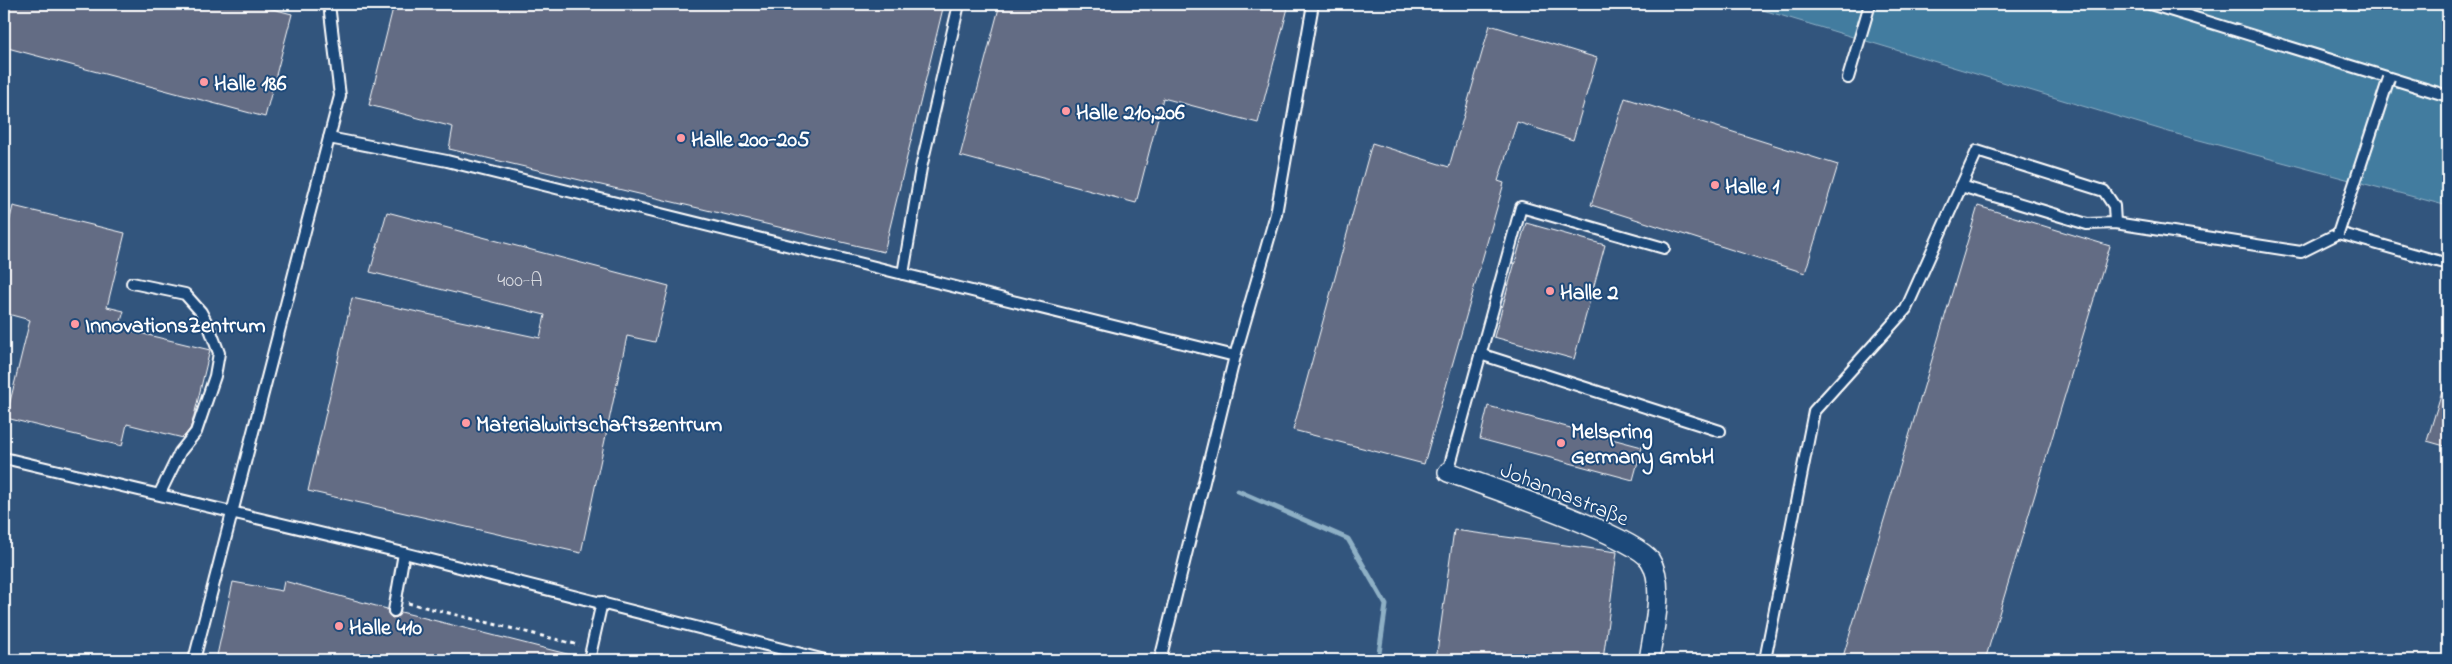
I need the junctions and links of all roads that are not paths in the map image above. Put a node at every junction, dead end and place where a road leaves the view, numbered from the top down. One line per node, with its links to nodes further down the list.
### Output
1 (329, 4): 9 (lane)
2 (959, 4): 15 (lane)
3 (1312, 4): 18 (lane)
4 (1870, 4): 6 (lane)
5 (2150, 4): 7 (lane)
6 (1848, 78)
7 (2389, 78): 8 (lane); 12 (lane, bridge)
8 (2448, 96)
9 (329, 138): 15 (lane); 23 (lane)
10 (1962, 186): 11 (lane); 11 (lane); 32 (lane)
11 (2115, 223): 12 (lane)
12 (2338, 234): 14 (lane)
13 (1664, 248): 17 (lane)
14 (2448, 264)
15 (903, 274): 18 (lane)
16 (132, 283): 22 (lane)
17 (1480, 354): 19 (lane); 21 (lane)
18 (1235, 356): 30 (lane)
19 (1720, 431)
20 (4, 458): 22 (lane)
21 (1448, 472): 31 (street, Johannastraße)
22 (160, 493): 23 (lane)
23 (233, 512): 24 (lane); 27 (lane)
24 (404, 552): 25 (lane); 26 (lane)
25 (602, 602): 28 (lane); 29 (lane)
26 (395, 605)
27 (194, 660)
28 (589, 660)
29 (826, 660)
30 (1160, 660)
31 (1649, 660)
32 (1764, 660)

